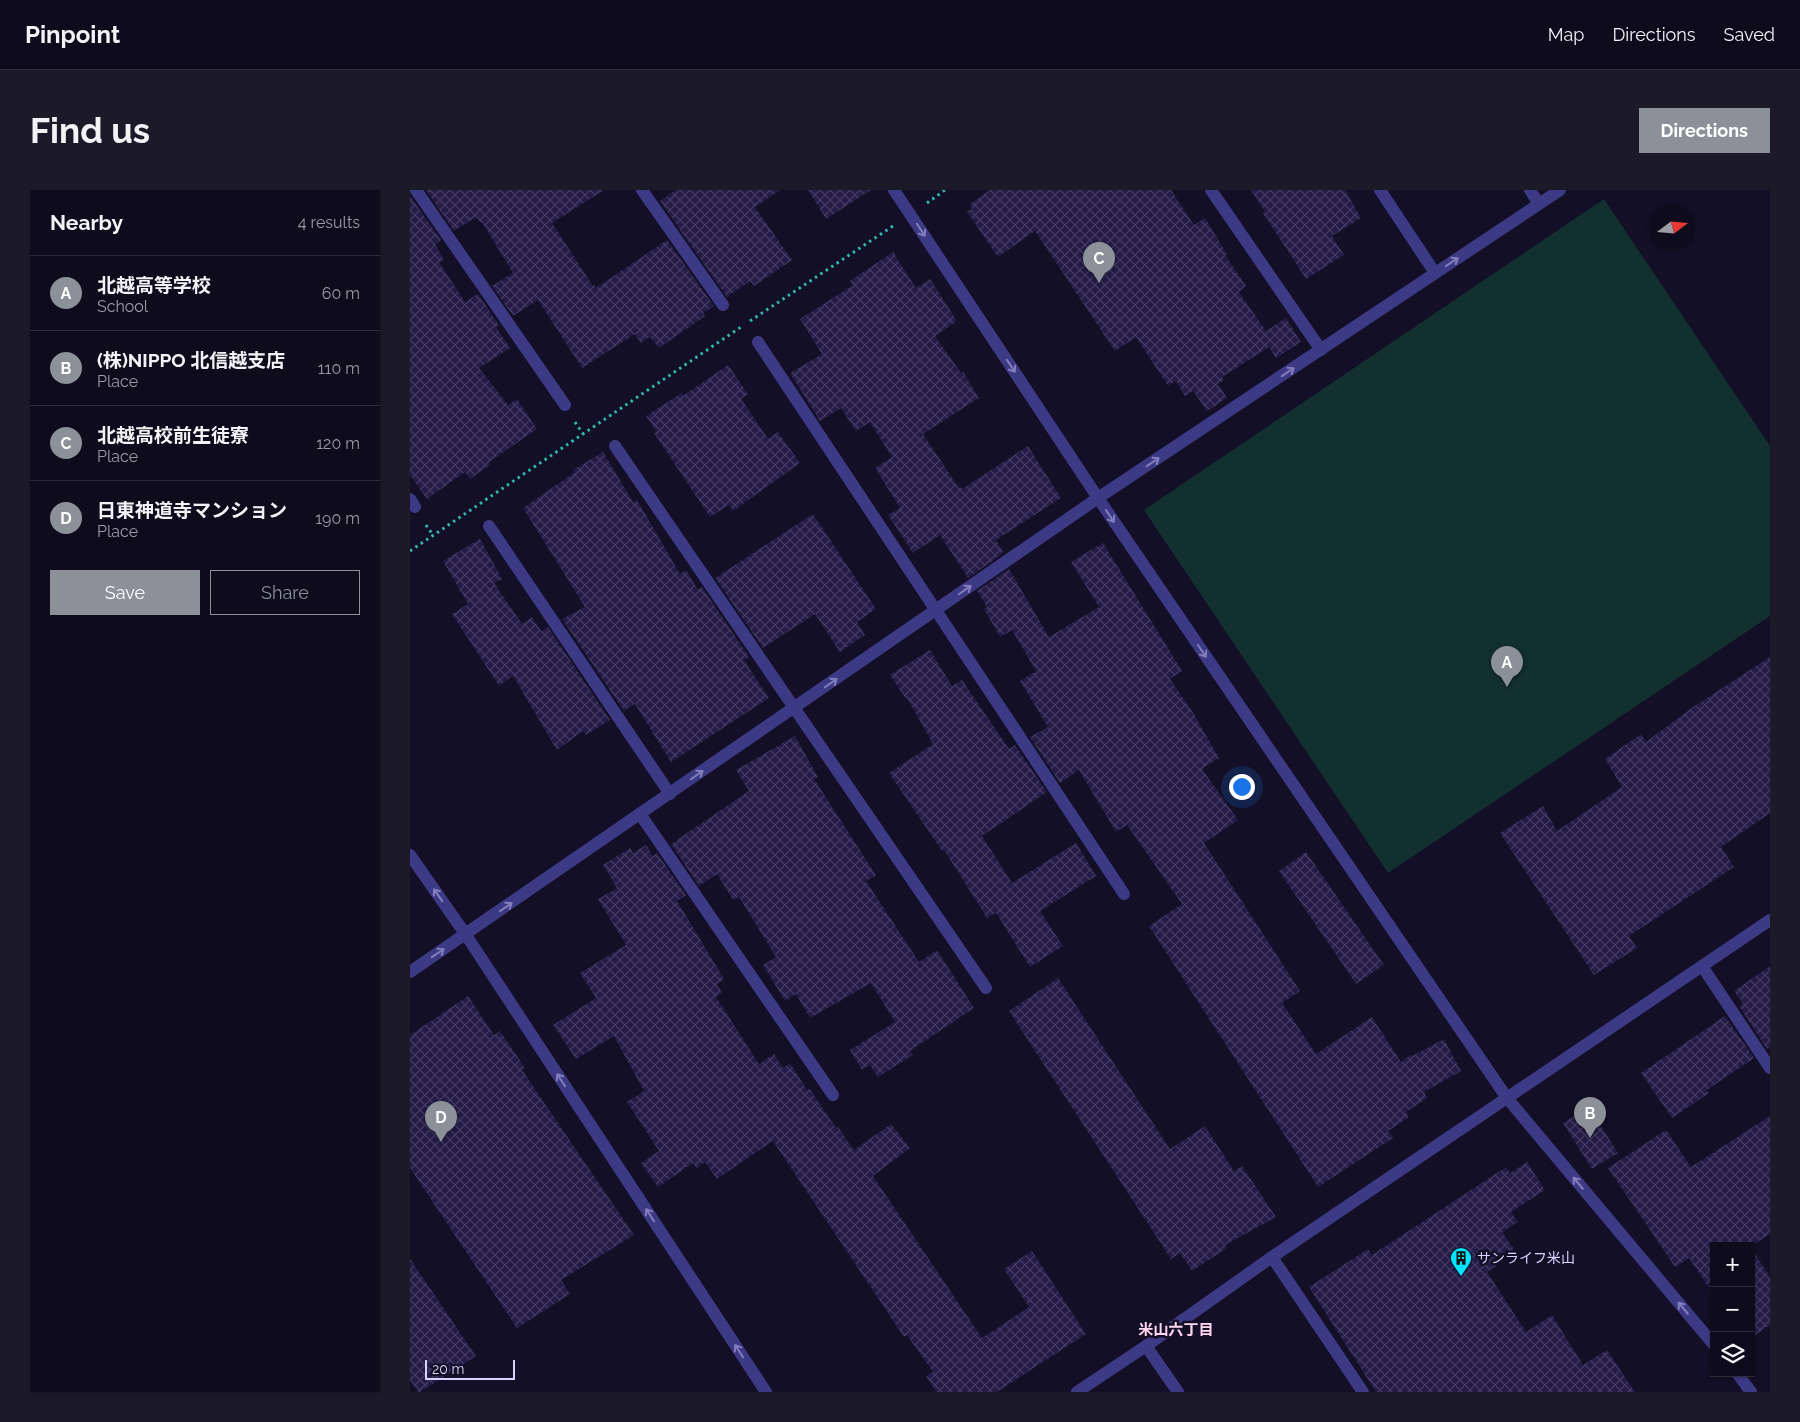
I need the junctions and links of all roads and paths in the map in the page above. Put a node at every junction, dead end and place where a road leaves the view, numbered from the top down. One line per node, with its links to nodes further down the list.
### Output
1 (416, 190): 14 (street)
2 (642, 190): 11 (street)
3 (894, 190): 9 (street)
4 (1211, 190): 13 (street)
5 (1380, 190): 10 (street)
6 (1530, 190): 8 (street)
7 (1560, 190): 8 (street)
8 (1539, 204): 10 (street, one-way to 8)
9 (911, 214): 16 (street, one-way to 16); 18 (path)
10 (1435, 273): 13 (street)
11 (722, 305)
12 (758, 342): 19 (street)
13 (1321, 350): 16 (street, one-way to 13)
14 (565, 405)
15 (614, 446): 20 (street)
16 (1098, 498): 19 (street, one-way to 16); 32 (street, one-way to 32)
17 (489, 526): 21 (street)
18 (410, 550)
19 (936, 610): 20 (street, one-way to 19); 24 (street)
20 (795, 707): 21 (street, one-way to 20); 29 (street)
21 (670, 794): 22 (street)
22 (640, 814): 26 (street, one-way to 22); 31 (street)
23 (410, 855): 26 (street, one-way to 23)
24 (1124, 894)
25 (1770, 920): 27 (street)
26 (466, 935): 28 (street, one-way to 26); 37 (street, one-way to 26)
27 (1702, 966): 30 (street); 32 (street)
28 (410, 972)
29 (986, 988)
30 (1770, 1068)
31 (832, 1095)
32 (1508, 1098): 33 (street); 34 (street, one-way to 32)
33 (1272, 1257): 35 (street); 40 (street)
34 (1710, 1341)
35 (1146, 1346): 38 (street); 39 (street)
36 (1740, 1377): 41 (street)
37 (766, 1392)
38 (1077, 1392)
39 (1178, 1392)
40 (1363, 1392)
41 (1751, 1392)

